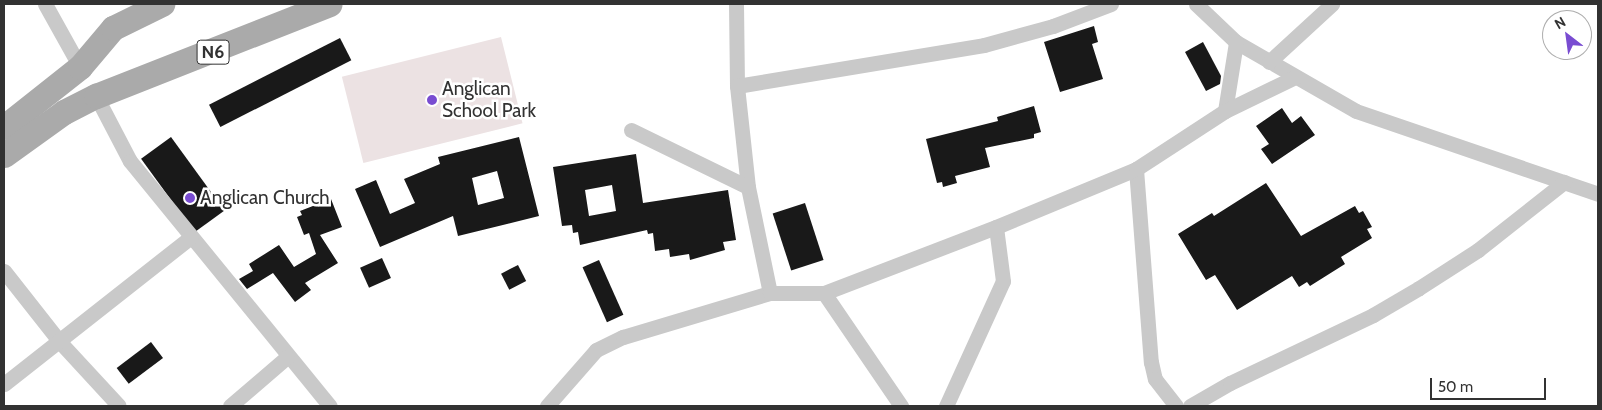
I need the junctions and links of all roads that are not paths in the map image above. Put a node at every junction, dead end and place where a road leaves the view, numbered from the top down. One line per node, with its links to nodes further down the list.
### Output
1 (45, 4): 10 (street)
2 (162, 4): 10 (main road)
3 (330, 4): 13 (main road, N6)
4 (736, 4): 12 (street)
5 (1111, 4): 12 (street)
6 (1196, 4): 8 (street)
7 (1332, 4): 9 (street)
8 (1236, 42): 9 (street); 14 (street)
9 (1269, 62): 11 (street)
10 (80, 67): 15 (main road)
11 (1295, 77): 14 (street); 19 (street)
12 (737, 86): 20 (street)
13 (96, 96): 17 (main road, N6); 23 (street)
14 (1225, 111): 18 (street)
15 (4, 127)
16 (631, 130): 20 (street)
17 (4, 155)
18 (1136, 169): 22 (street); 36 (street)
19 (1564, 182): 21 (street); 37 (street)
20 (748, 187): 26 (street)
21 (1598, 194)
22 (996, 227): 25 (street); 35 (street)
23 (191, 237): 27 (street); 28 (street)
24 (4, 271): 27 (street)
25 (824, 292): 26 (street); 34 (street)
26 (770, 293): 33 (street)
27 (59, 341): 29 (street); 30 (street)
28 (287, 357): 31 (street); 32 (street)
29 (4, 384)
30 (119, 406)
31 (230, 406)
32 (330, 406)
33 (547, 406)
34 (901, 406)
35 (946, 406)
36 (1176, 406)
37 (1190, 406)

